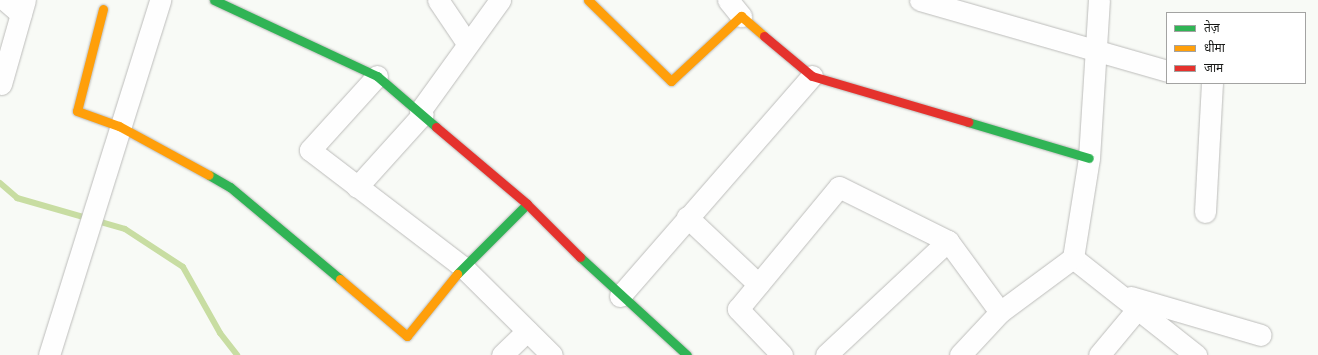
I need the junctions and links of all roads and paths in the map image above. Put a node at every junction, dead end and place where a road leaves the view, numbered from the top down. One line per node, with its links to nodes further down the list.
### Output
1 (5, 0): 10 (street)
2 (160, 0): 21 (street)
3 (214, 0): 16 (street)
4 (438, 0): 13 (street)
5 (500, 0): 13 (street)
6 (588, 0): 12 (street)
7 (728, 0): 12 (street)
8 (920, 0): 14 (street)
9 (1099, 0): 14 (street)
10 (23, 7): 18 (street)
11 (103, 9): 21 (street)
12 (741, 16): 17 (street)
13 (467, 43): 20 (street)
14 (1096, 52): 15 (street); 22 (street)
15 (1166, 71)
16 (377, 76): 20 (street); 23 (street)
17 (812, 76): 22 (street); 26 (street)
18 (1, 84)
19 (1212, 84): 25 (street)
20 (422, 113): 23 (street); 24 (street)
21 (119, 126): 29 (street); 37 (street)
22 (1089, 158): 28 (street)
23 (357, 187): 29 (street)
24 (527, 204): 29 (street); 32 (street)
25 (1205, 212)
26 (687, 217): 30 (street); 32 (street)
27 (948, 241): 30 (street); 34 (street); 42 (street)
28 (1073, 258): 31 (street); 34 (street)
29 (463, 267): 35 (street)
30 (758, 284): 41 (street)
31 (1121, 294): 33 (street); 36 (street)
32 (620, 296): 40 (street)
33 (1139, 307): 44 (street); 45 (street)
34 (1000, 312): 43 (street)
35 (527, 331): 38 (street); 39 (street)
36 (1261, 335)
37 (49, 355)
38 (502, 355)
39 (552, 355)
40 (687, 355)
41 (782, 355)
42 (826, 355)
43 (960, 355)
44 (1099, 355)
45 (1196, 355)

